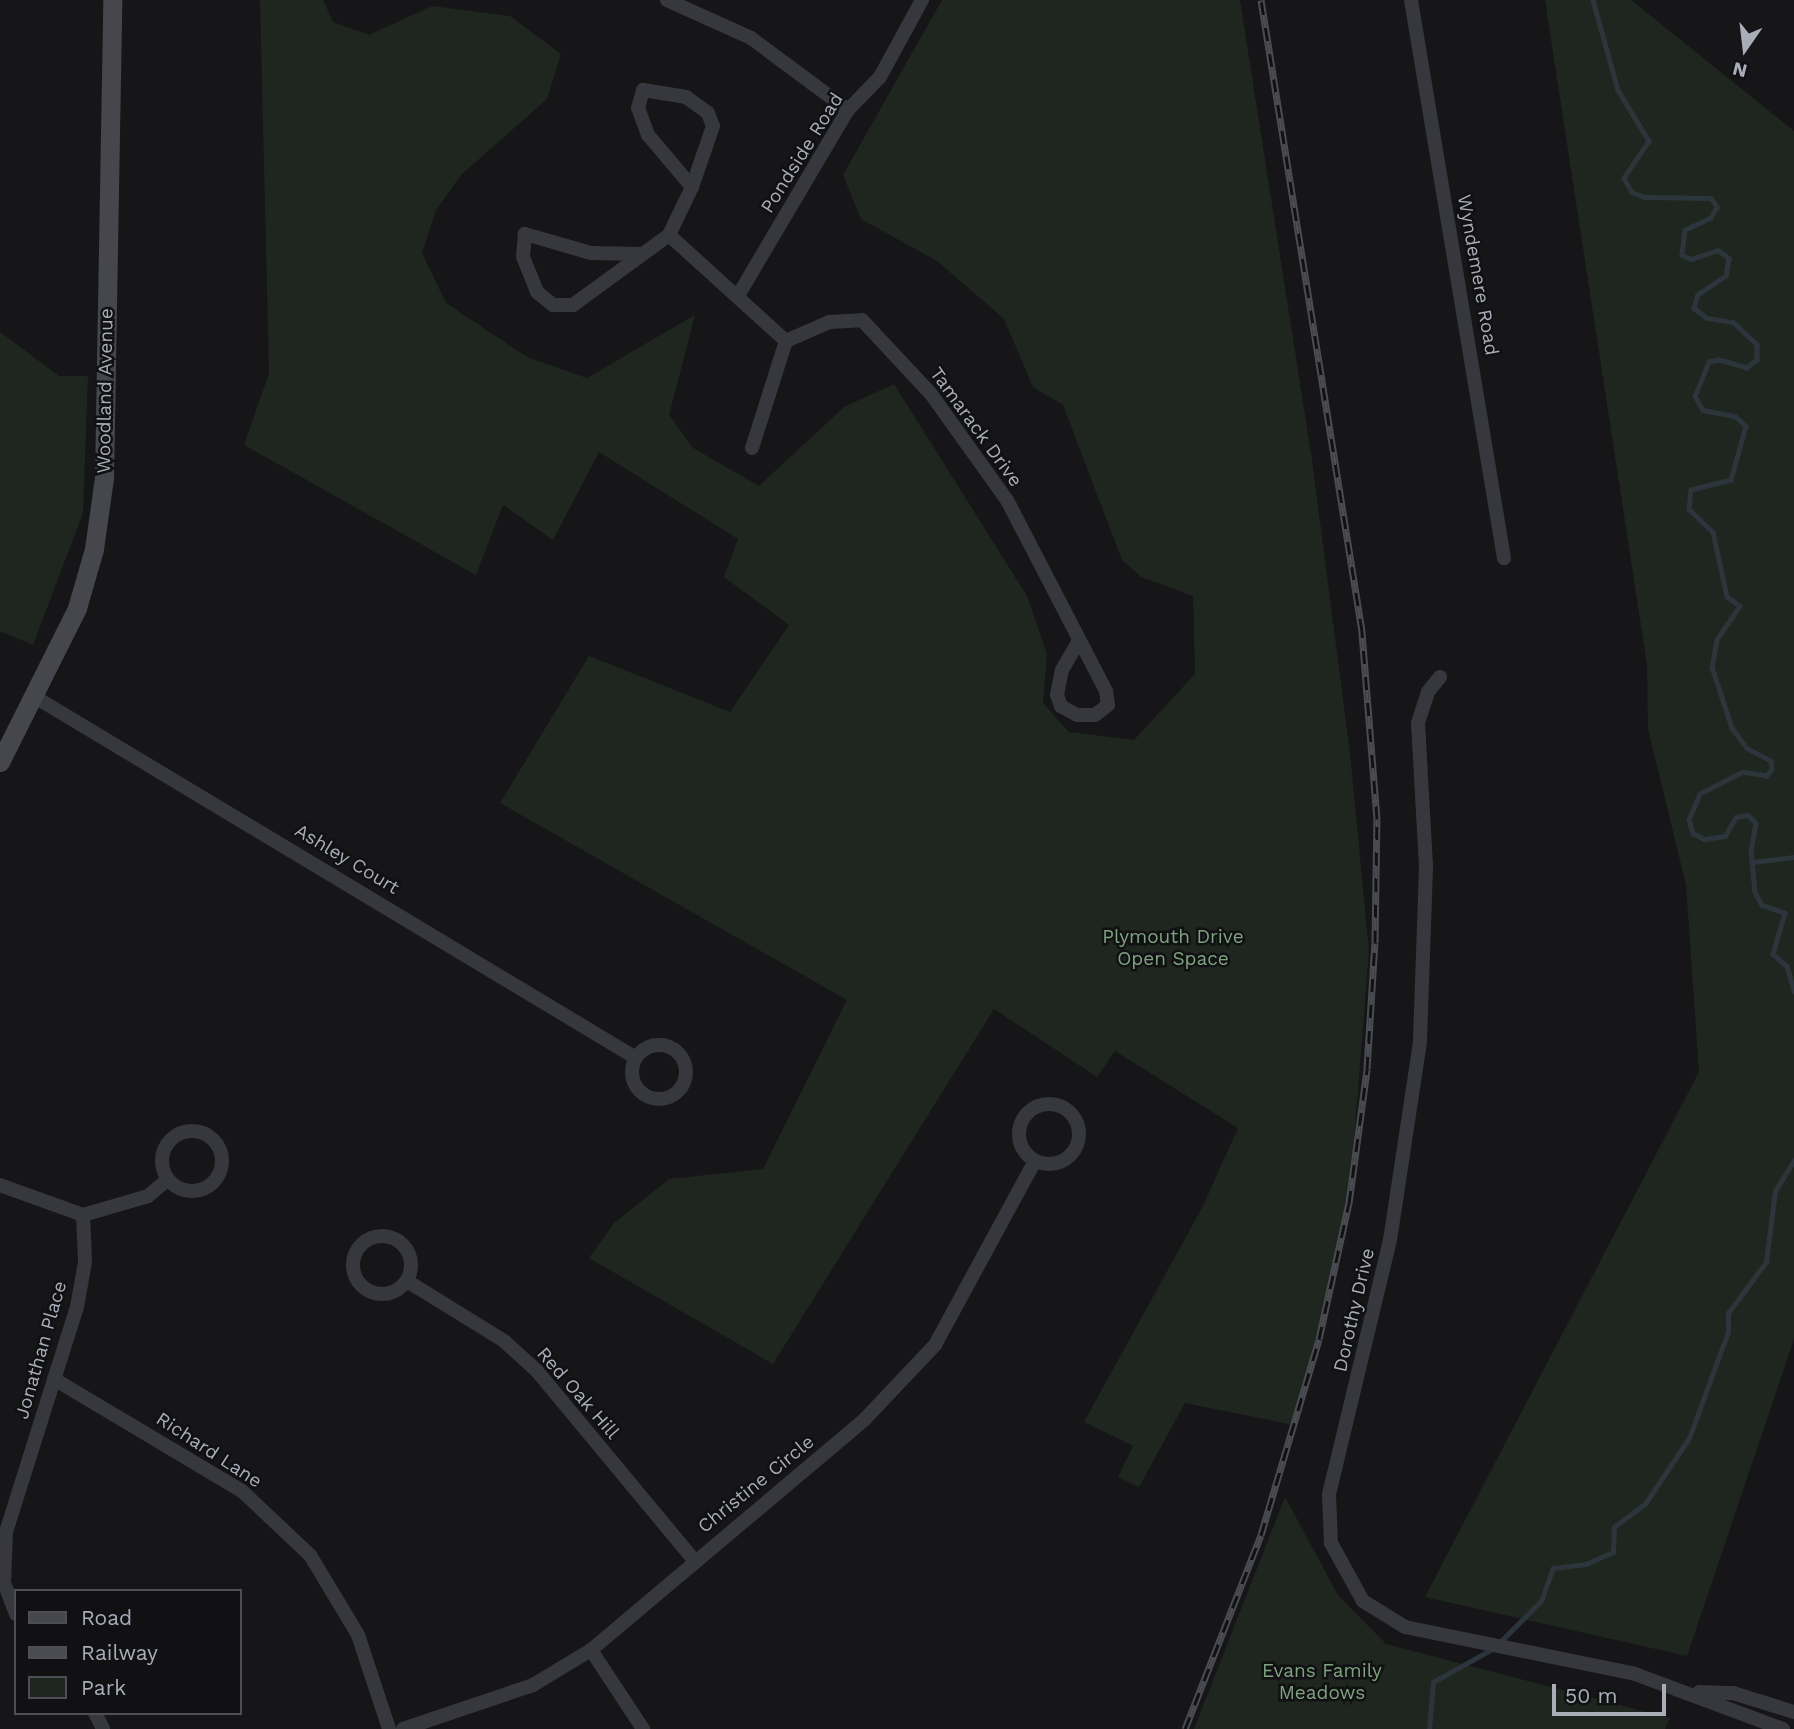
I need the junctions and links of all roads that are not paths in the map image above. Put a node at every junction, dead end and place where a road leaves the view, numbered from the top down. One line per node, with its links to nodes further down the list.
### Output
1 (112, 0): 15 (street, Woodland Avenue)
2 (667, 0): 5 (street)
3 (922, 0): 5 (street, Pondside Road)
4 (1411, 0): 12 (street, Wyndemere Road)
5 (848, 110): 9 (street, Pondside Road)
6 (692, 187): 6 (street); 7 (street)
7 (669, 235): 8 (street); 9 (street)
8 (640, 254): 8 (street)
9 (739, 294): 10 (street)
10 (786, 341): 11 (street); 13 (street, Tamarack Drive)
11 (752, 448)
12 (1504, 558)
13 (1077, 642): 13 (street, Tamarack Drive)
14 (1440, 677): 27 (street, Dorothy Drive)
15 (35, 697): 16 (street, Woodland Avenue); 17 (street, Ashley Court)
16 (0, 762)
17 (636, 1058)
18 (1035, 1161): 18 (street); 24 (street, Christine Circle)
19 (168, 1179): 19 (street); 21 (street)
20 (0, 1185): 21 (street)
21 (83, 1215): 23 (street, Jonathan Place)
22 (407, 1281): 22 (street); 24 (street, Red Oak Hill)
23 (54, 1379): 25 (street, Jonathan Place); 29 (street, Richard Lane)
24 (694, 1560): 26 (street, Christine Circle)
25 (14, 1609)
26 (591, 1650): 30 (street, Christine Circle); 31 (street)
27 (1694, 1692): 28 (street, Dorothy Drive); 32 (street, Dorothy Drive)
28 (1794, 1712)
29 (388, 1729)
30 (403, 1729)
31 (643, 1729)
32 (1783, 1729)

